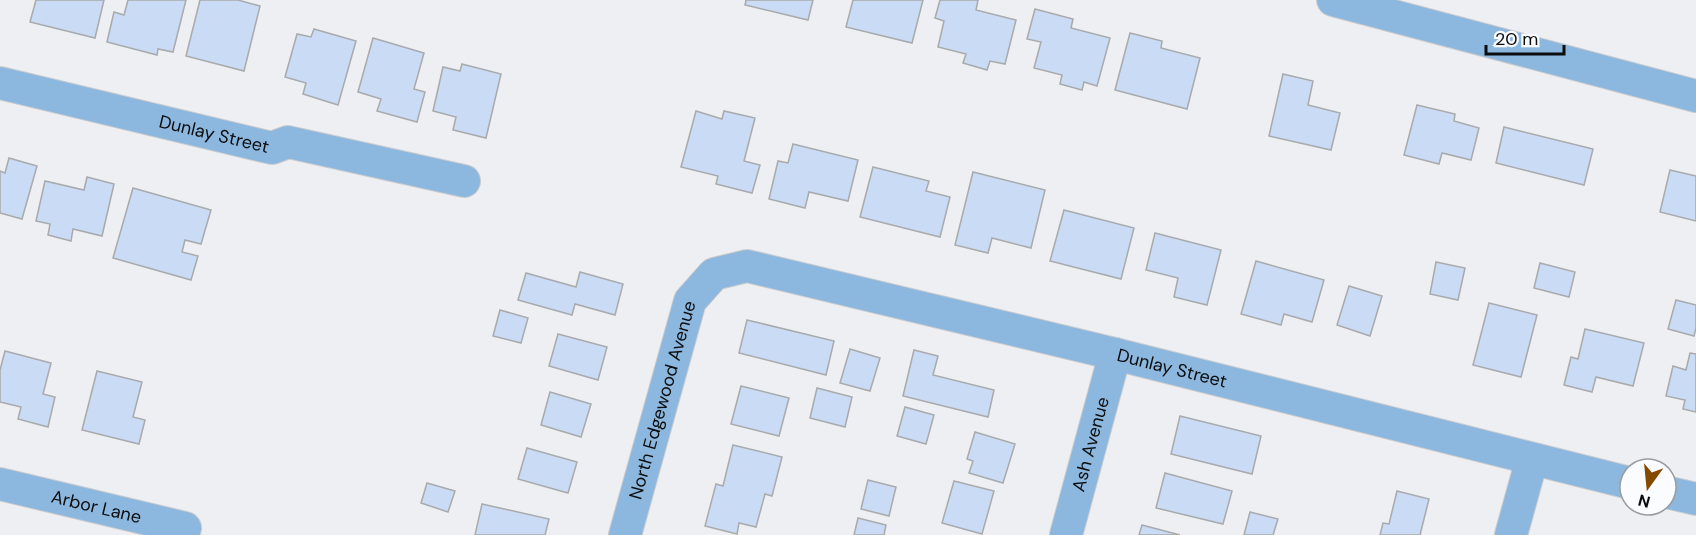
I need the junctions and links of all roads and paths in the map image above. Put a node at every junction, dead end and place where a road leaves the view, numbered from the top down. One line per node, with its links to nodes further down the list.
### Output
1 (1333, 0): 3 (street)
2 (0, 83): 4 (street, Dunlay Street)
3 (1696, 96)
4 (464, 181)
5 (714, 274): 6 (street, Dunlay Street); 13 (street, North Edgewood Avenue)
6 (1115, 354): 7 (street, Dunlay Street); 14 (street, Ash Avenue)
7 (1532, 459): 8 (street, Dunlay Street); 15 (street)
8 (1618, 480)
9 (0, 484): 12 (street, Arbor Lane)
10 (1678, 495): 11 (street)
11 (1696, 499)
12 (183, 535)
13 (625, 535)
14 (1066, 535)
15 (1511, 535)

